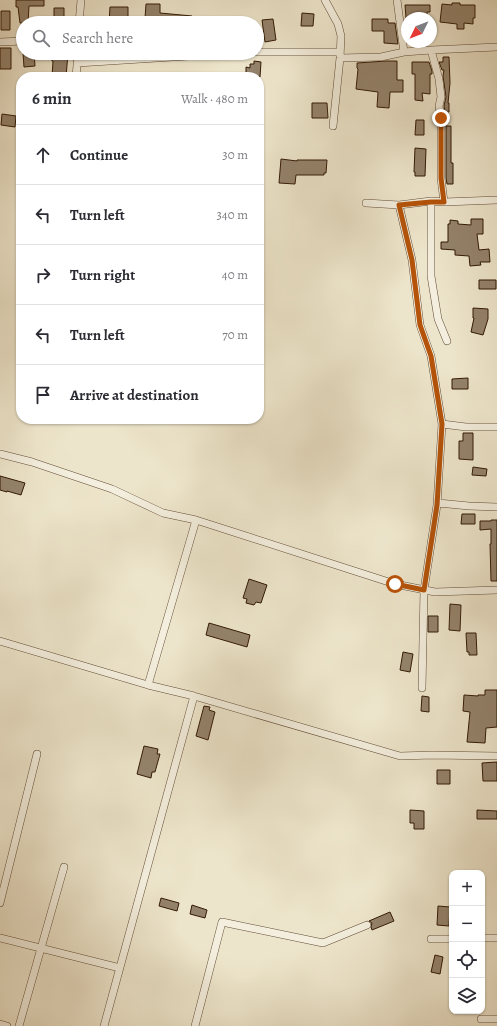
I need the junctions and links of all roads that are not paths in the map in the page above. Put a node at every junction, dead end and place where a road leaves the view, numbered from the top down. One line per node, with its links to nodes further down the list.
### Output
1 (81, 0): 4 (street)
2 (325, 0): 11 (street)
3 (397, 0): 10 (street)
4 (80, 16)
5 (16, 41): 6 (street)
6 (0, 42)
7 (497, 47): 8 (street)
8 (430, 50): 10 (street); 19 (street)
9 (264, 52): 11 (street)
10 (404, 52): 11 (street)
11 (340, 55): 16 (street)
12 (77, 60): 14 (street)
13 (125, 60): 14 (street)
14 (77, 63): 15 (street)
15 (76, 72)
16 (333, 126)
17 (497, 200): 19 (street)
18 (431, 202): 19 (street); 21 (street); 22 (street)
19 (444, 202)
20 (366, 203): 21 (street)
21 (399, 205): 23 (street)
22 (447, 341)
23 (442, 424): 24 (street); 26 (street)
24 (497, 427)
25 (0, 454): 28 (street)
26 (438, 503): 27 (street); 29 (street)
27 (497, 507)
28 (196, 520): 29 (street); 32 (street)
29 (424, 590): 30 (street); 33 (street)
30 (497, 590)
31 (0, 641): 32 (street)
32 (148, 685): 34 (street)
33 (422, 688)
34 (194, 696): 36 (street); 46 (street)
35 (37, 754): 38 (street)
36 (497, 756)
37 (64, 866): 45 (street)
38 (0, 902)
39 (367, 925): 53 (street)
40 (0, 938): 45 (street)
41 (449, 938): 44 (street)
42 (485, 938): 43 (street)
43 (497, 938)
44 (431, 939)
45 (41, 948): 46 (street); 51 (street)
46 (120, 968): 52 (street)
47 (481, 1019): 48 (street)
48 (497, 1019)
49 (0, 1024): 50 (street)
50 (8, 1026)
51 (19, 1026)
52 (104, 1026)
53 (195, 1026)

